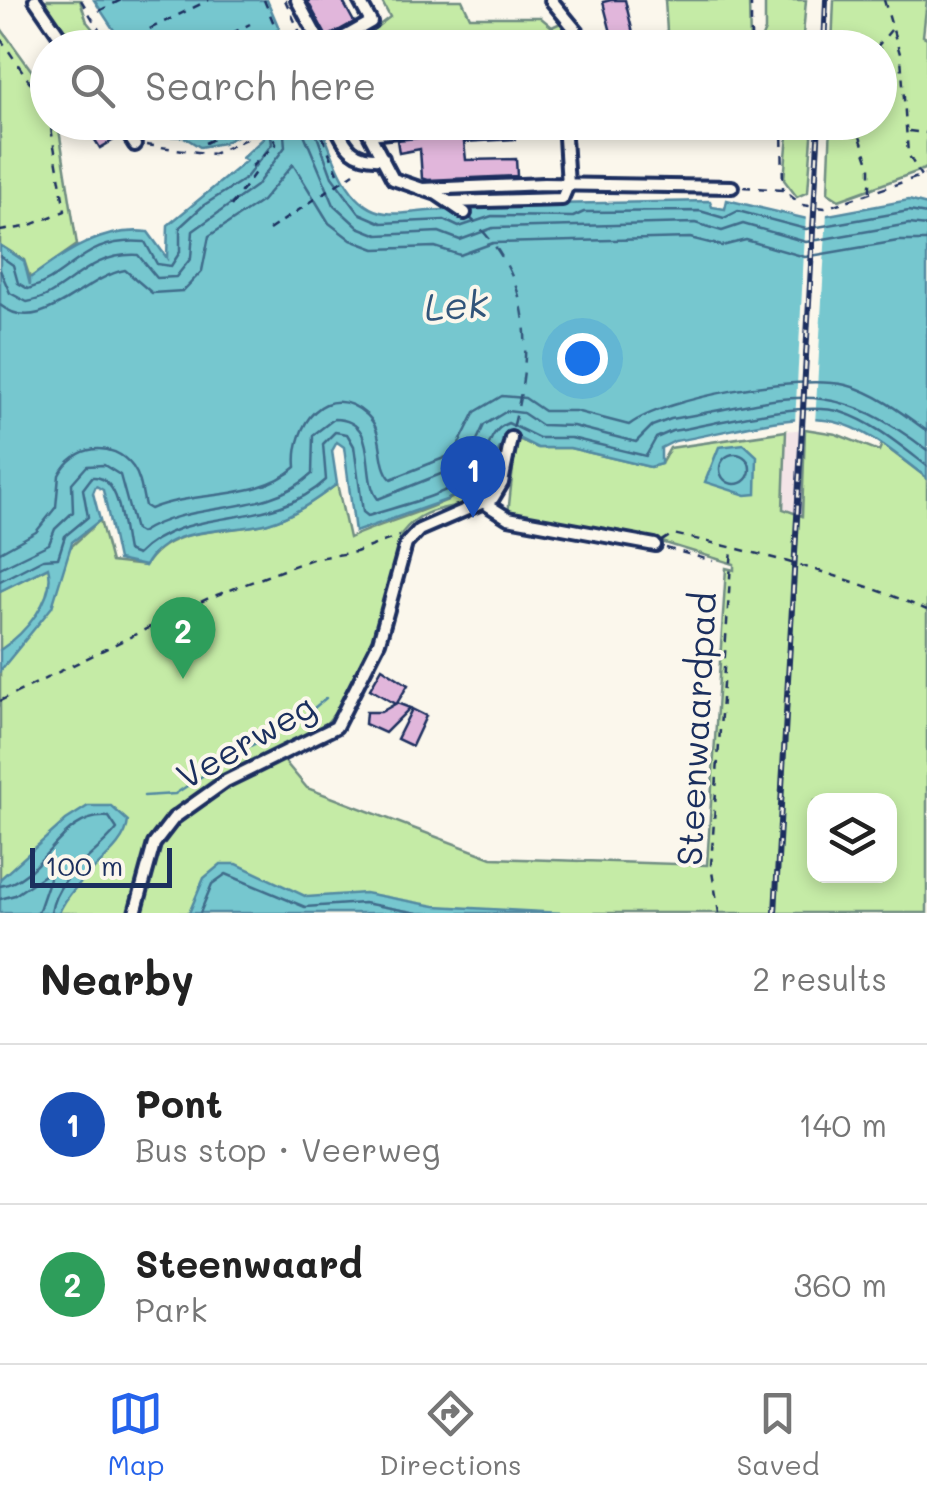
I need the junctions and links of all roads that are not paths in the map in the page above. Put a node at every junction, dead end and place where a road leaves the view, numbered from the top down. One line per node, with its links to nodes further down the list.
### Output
1 (35, 0): 5 (street)
2 (297, 0): 6 (street)
3 (359, 0): 7 (street)
4 (551, 0): 8 (street)
5 (56, 30)
6 (314, 30)
7 (356, 30)
8 (576, 30)
9 (132, 140): 13 (street)
10 (344, 140): 14 (street)
11 (373, 140): 14 (street)
12 (565, 140): 15 (street)
13 (135, 145)
14 (383, 158): 17 (street)
15 (568, 185): 16 (street); 17 (street); 18 (street)
16 (732, 187)
17 (422, 189): 18 (street)
18 (451, 202): 19 (street)
19 (465, 213)
20 (511, 438): 21 (street)
21 (486, 504): 22 (street); 23 (street, Veerweg)
22 (655, 545)
23 (135, 913)

